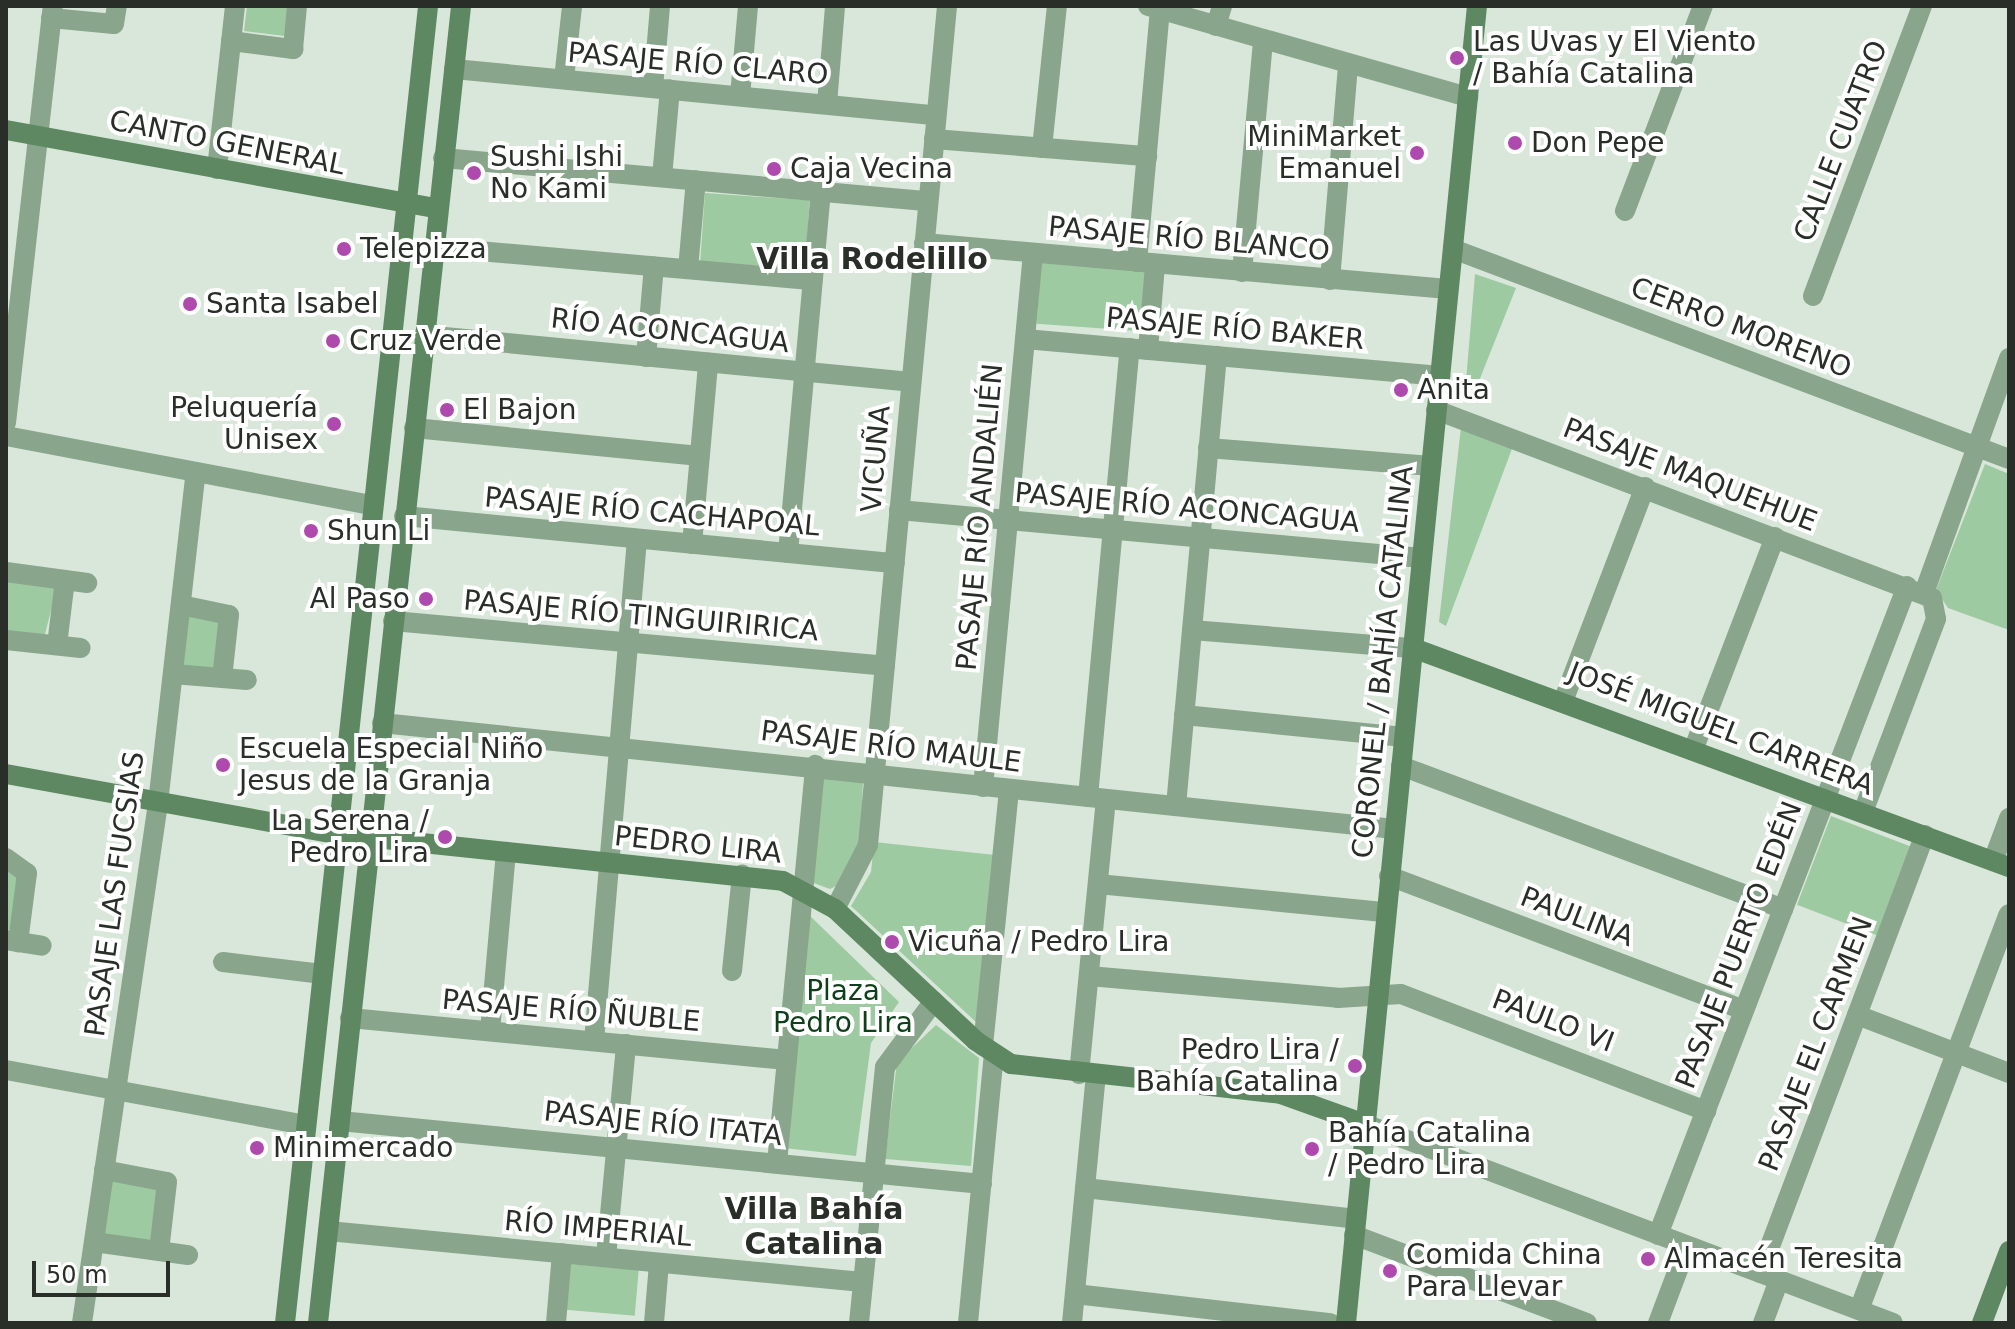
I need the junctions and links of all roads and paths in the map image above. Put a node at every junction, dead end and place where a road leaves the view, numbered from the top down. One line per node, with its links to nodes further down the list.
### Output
1 (117, 6): 16 (street)
2 (235, 6): 19 (street)
3 (297, 6): 19 (street)
4 (428, 6): 39 (street)
5 (461, 6): 21 (street)
6 (572, 6): 22 (street)
7 (660, 6): 23 (street)
8 (748, 6): 24 (street)
9 (835, 6): 26 (street)
10 (947, 6): 27 (street, VICUÑA)
11 (1057, 6): 31 (street)
12 (1477, 6): 25 (street, CORONEL / BAHÍA CATALINA)
13 (1703, 6): 41 (street)
14 (1922, 6): 53 (street, CALLE CUATRO)
15 (1154, 8): 17 (street); 32 (street)
16 (52, 12): 29 (street)
17 (1219, 16): 18 (street)
18 (1263, 39): 20 (street); 49 (street)
19 (231, 41): 34 (street)
20 (1348, 64): 25 (street); 51 (street)
21 (454, 69): 22 (street, PASAJE RÍO CLARO); 33 (street)
22 (564, 79): 23 (street, PASAJE RÍO CLARO)
23 (661, 88): 24 (street, PASAJE RÍO CLARO); 35 (street)
24 (740, 96): 26 (street, PASAJE RÍO CLARO)
25 (1468, 97): 44 (street, CORONEL / BAHÍA CATALINA)
26 (827, 104): 27 (street, PASAJE RÍO CLARO)
27 (936, 115): 30 (street, VICUÑA)
28 (6, 130): 29 (street, CANTO GENERAL)
29 (38, 136): 34 (street, CANTO GENERAL); 65 (street)
30 (934, 139): 31 (street); 38 (street, VICUÑA)
31 (1042, 148): 32 (street)
32 (1147, 156): 46 (street)
33 (443, 158): 35 (street); 40 (street)
34 (217, 169): 39 (street, CANTO GENERAL)
35 (662, 177): 36 (street)
36 (696, 180): 37 (street); 48 (street)
37 (821, 191): 38 (street); 50 (street)
38 (928, 201): 42 (street, VICUÑA)
39 (406, 205): 40 (street, CANTO GENERAL); 75 (street)
40 (437, 208): 43 (street)
41 (1625, 211)
42 (924, 243): 45 (street, PASAJE RÍO BLANCO); 63 (street, VICUÑA)
43 (433, 247): 47 (street); 54 (street)
44 (1453, 249): 52 (street, CORONEL / BAHÍA CATALINA); 68 (street, CERRO MORENO)
45 (1033, 253): 46 (street, PASAJE RÍO BLANCO); 55 (street, PASAJE RÍO ANDALIÉN)
46 (1146, 263): 49 (street, PASAJE RÍO BLANCO); 56 (street)
47 (654, 266): 48 (street); 58 (street)
48 (688, 269): 50 (street)
49 (1242, 272): 51 (street, PASAJE RÍO BLANCO)
50 (813, 280): 61 (street)
51 (1330, 280): 52 (street, PASAJE RÍO BLANCO)
52 (1448, 289): 62 (street, CORONEL / BAHÍA CATALINA)
53 (1813, 296)
54 (424, 335): 58 (street, RÍO ACONCAGUA); 66 (street)
55 (1025, 339): 56 (street, PASAJE RÍO BAKER); 78 (street, PASAJE RÍO ANDALIÉN)
56 (1139, 349): 57 (street, PASAJE RÍO BAKER); 79 (street)
57 (1217, 356): 62 (street, PASAJE RÍO BAKER); 69 (street)
58 (646, 357): 60 (street, RÍO ACONCAGUA)
59 (2009, 358): 68 (street, PASAJE PUERTO EDÉN)
60 (708, 363): 61 (street, RÍO ACONCAGUA); 70 (street)
61 (805, 372): 63 (street, RÍO ACONCAGUA); 84 (street)
62 (1440, 376): 64 (street, CORONEL / BAHÍA CATALINA)
63 (911, 382): 76 (street, VICUÑA)
64 (1436, 410): 72 (street, CORONEL / BAHÍA CATALINA); 74 (street, PASAJE MAQUEHUE)
65 (6, 423)
66 (414, 428): 70 (street); 77 (street)
67 (6, 436): 73 (street)
68 (1976, 446): 71 (street, CERRO MORENO); 90 (street, PASAJE PUERTO EDÉN)
69 (1208, 448): 72 (street); 80 (street)
70 (700, 456): 83 (street)
71 (2009, 459)
72 (1431, 466): 85 (street, CORONEL / BAHÍA CATALINA)
73 (196, 472): 75 (street); 91 (street, PASAJE LAS FUCSIAS)
74 (1645, 487): 81 (street, PASAJE MAQUEHUE); 103 (street)
75 (372, 505): 122 (street)
76 (899, 510): 78 (street, PASAJE RÍO ACONCAGUA); 86 (street, VICUÑA)
77 (404, 516): 82 (street, PASAJE RÍO CACHAPOAL); 92 (street)
78 (1008, 520): 79 (street, PASAJE RÍO ACONCAGUA); 113 (street, PASAJE RÍO ANDALIÉN)
79 (1113, 529): 80 (street, PASAJE RÍO ACONCAGUA); 115 (street)
80 (1200, 537): 85 (street, PASAJE RÍO ACONCAGUA); 93 (street)
81 (1775, 537): 90 (street, PASAJE MAQUEHUE); 108 (street)
82 (637, 539): 83 (street, PASAJE RÍO CACHAPOAL); 95 (street)
83 (692, 544): 84 (street, PASAJE RÍO CACHAPOAL)
84 (788, 553): 86 (street, PASAJE RÍO CACHAPOAL)
85 (1422, 558): 98 (street, CORONEL / BAHÍA CATALINA)
86 (895, 563): 99 (street, VICUÑA)
87 (6, 572): 88 (street)
88 (65, 580): 89 (street); 96 (street)
89 (87, 583)
90 (1915, 589): 116 (street, PASAJE PUERTO EDÉN); 119 (street)
91 (181, 605): 100 (street, PASAJE LAS FUCSIAS); 101 (street)
92 (393, 621): 95 (street, PASAJE RÍO TINGUIRIRICA); 105 (street)
93 (1192, 630): 98 (street); 104 (street)
94 (6, 640): 96 (street)
95 (629, 643): 99 (street, PASAJE RÍO TINGUIRIRICA); 107 (street)
96 (57, 645): 97 (street)
97 (81, 648)
98 (1413, 648): 103 (street, JOSÉ MIGUEL CARRERA); 106 (street, CORONEL / BAHÍA CATALINA)
99 (885, 666): 111 (street, VICUÑA)
100 (173, 674): 101 (street); 117 (street, PASAJE LAS FUCSIAS)
101 (222, 678): 102 (street)
102 (247, 680)
103 (1564, 699): 108 (street, JOSÉ MIGUEL CARRERA)
104 (1184, 715): 106 (street); 118 (street)
105 (382, 723): 107 (street, PASAJE RÍO MAULE); 124 (street)
106 (1404, 737): 110 (street, CORONEL / BAHÍA CATALINA)
107 (620, 746): 109 (street, PASAJE RÍO MAULE); 127 (street)
108 (1694, 748): 116 (street, JOSÉ MIGUEL CARRERA)
109 (815, 765): 111 (street, PASAJE RÍO MAULE); 132 (street)
110 (1401, 766): 121 (street, CORONEL / BAHÍA CATALINA); 134 (street)
111 (875, 773): 113 (street, PASAJE RÍO MAULE); 133 (street, VICUÑA)
112 (6, 774): 117 (street, PEDRO LIRA)
113 (983, 787): 114 (street, PASAJE RÍO MAULE)
114 (1009, 789): 115 (street, PASAJE RÍO MAULE); 151 (street)
115 (1097, 798): 118 (street, PASAJE RÍO MAULE); 131 (street)
116 (1826, 798): 119 (street, JOSÉ MIGUEL CARRERA); 134 (street, PASAJE PUERTO EDÉN)
117 (158, 803): 122 (street, PEDRO LIRA); 157 (street, PASAJE LAS FUCSIAS)
118 (1176, 806): 121 (street, PASAJE RÍO MAULE)
119 (1863, 812): 123 (street, JOSÉ MIGUEL CARRERA)
120 (2009, 818): 128 (street)
121 (1394, 829): 130 (street, CORONEL / BAHÍA CATALINA)
122 (337, 834): 124 (street, PEDRO LIRA); 141 (street)
123 (1925, 835): 128 (street, JOSÉ MIGUEL CARRERA); 146 (street, PASAJE EL CARMEN)
124 (369, 838): 125 (street, PEDRO LIRA); 147 (street)
125 (506, 852): 127 (street, PEDRO LIRA); 148 (street)
126 (6, 858): 137 (street)
127 (610, 863): 129 (street, PEDRO LIRA); 149 (street)
128 (2001, 864)
129 (742, 875): 132 (street, PEDRO LIRA); 140 (street)
130 (1389, 876): 135 (street, CORONEL / BAHÍA CATALINA); 145 (street, PAULINA)
131 (1098, 884): 135 (street); 142 (street)
132 (803, 888): 133 (street, PEDRO LIRA); 153 (street)
133 (835, 909): 144 (street, PEDRO LIRA)
134 (1783, 909): 145 (street, PASAJE PUERTO EDÉN)
135 (1386, 912): 143 (street, CORONEL / BAHÍA CATALINA)
136 (2009, 914): 152 (street)
137 (12, 941): 138 (street)
138 (42, 946)
139 (223, 962): 141 (street)
140 (732, 971)
141 (322, 974): 161 (street)
142 (1089, 976): 143 (street, PAULO VI); 156 (street)
143 (1378, 995): 158 (street, PAULO VI); 160 (street, CORONEL / BAHÍA CATALINA)
144 (934, 1001): 151 (street, PEDRO LIRA); 165 (street)
145 (1744, 1010): 158 (street, PASAJE PUERTO EDÉN)
146 (1857, 1015): 152 (street); 179 (street, PASAJE EL CARMEN)
147 (350, 1018): 148 (street, PASAJE RÍO ÑUBLE); 159 (street)
148 (490, 1031): 149 (street, PASAJE RÍO ÑUBLE)
149 (594, 1041): 150 (street, PASAJE RÍO ÑUBLE)
150 (626, 1044): 153 (street, PASAJE RÍO ÑUBLE); 162 (street)
151 (988, 1050): 156 (street, PEDRO LIRA); 166 (street)
152 (1956, 1053): 155 (street); 182 (street)
153 (787, 1060): 163 (street)
154 (6, 1070): 157 (street)
155 (2009, 1073)
156 (1088, 1075): 160 (street, PEDRO LIRA); 167 (street)
157 (116, 1090): 161 (street); 164 (street, PASAJE LAS FUCSIAS)
158 (1706, 1111): 170 (street, PASAJE PUERTO EDÉN)
159 (340, 1121): 162 (street, PASAJE RÍO ITATA); 169 (street)
160 (1365, 1124): 168 (street, CORONEL / BAHÍA CATALINA); 170 (street)
161 (306, 1125): 184 (street)
162 (616, 1148): 163 (street, PASAJE RÍO ITATA); 177 (street)
163 (777, 1163): 165 (street, PASAJE RÍO ITATA)
164 (104, 1170): 171 (street, PASAJE LAS FUCSIAS); 173 (street)
165 (874, 1173): 166 (street, PASAJE RÍO ITATA); 180 (street)
166 (982, 1184): 189 (street)
167 (1085, 1188): 168 (street); 181 (street)
168 (1355, 1227): 192 (street, CORONEL / BAHÍA CATALINA); 193 (street)
169 (328, 1231): 175 (street, RÍO IMPERIAL); 185 (street)
170 (1658, 1235): 172 (street)
171 (94, 1242): 173 (street); 183 (street, PASAJE LAS FUCSIAS)
172 (1687, 1246): 179 (street); 194 (street)
173 (159, 1251): 176 (street)
174 (2009, 1251): 197 (street)
175 (562, 1253): 177 (street, RÍO IMPERIAL); 186 (street)
176 (188, 1255)
177 (606, 1257): 178 (street, RÍO IMPERIAL)
178 (659, 1263): 180 (street, RÍO IMPERIAL); 187 (street)
179 (1770, 1277): 182 (street); 195 (street, PASAJE EL CARMEN)
180 (863, 1282): 188 (street)
181 (1075, 1294): 190 (street); 191 (street)
182 (1863, 1315): 196 (street)
183 (82, 1323)
184 (285, 1323)
185 (318, 1323)
186 (556, 1323)
187 (654, 1323)
188 (859, 1323)
189 (968, 1323)
190 (1072, 1323)
191 (1330, 1323)
192 (1346, 1323)
193 (1587, 1323)
194 (1658, 1323)
195 (1763, 1323)
196 (1893, 1323)
197 (1982, 1323)

